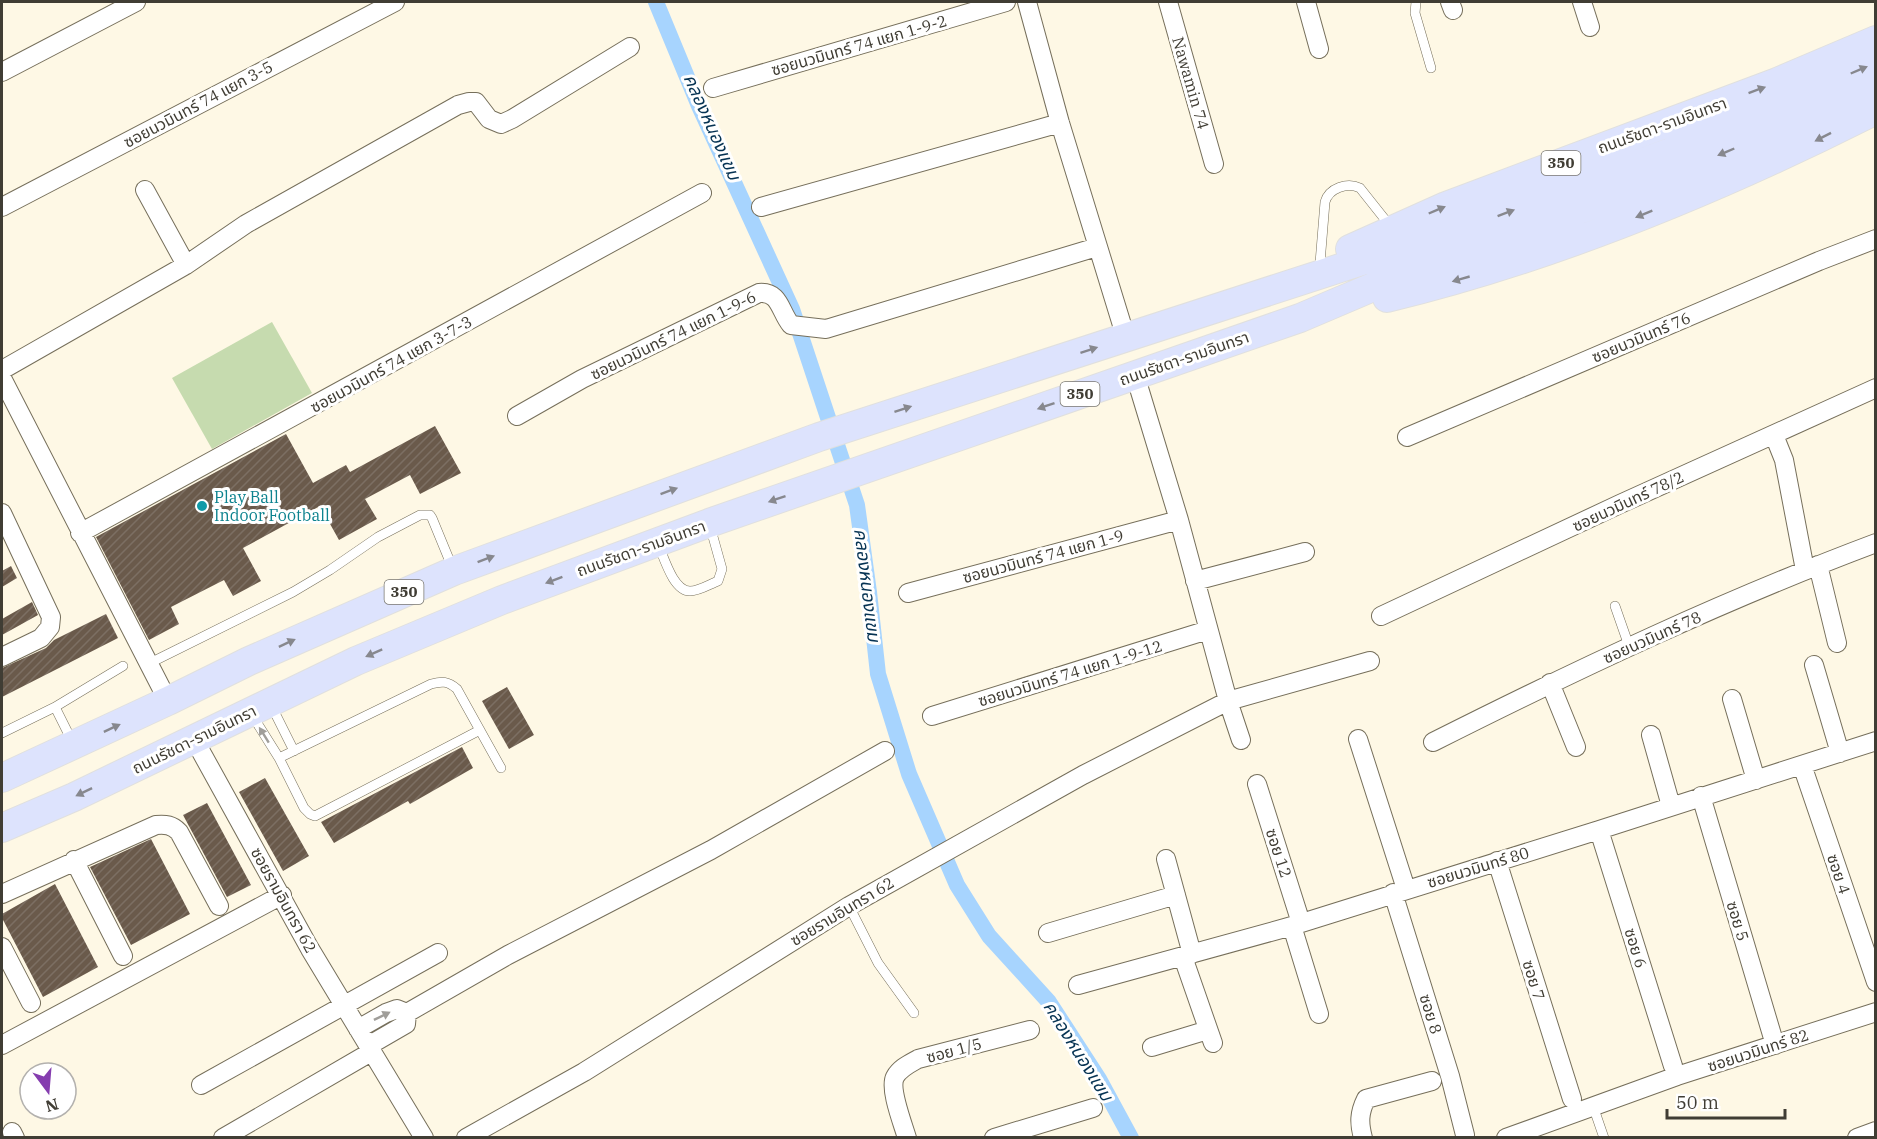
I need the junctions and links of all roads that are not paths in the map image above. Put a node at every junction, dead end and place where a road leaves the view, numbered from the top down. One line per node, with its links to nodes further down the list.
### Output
1 (136, 2): 15 (street)
2 (395, 2): 24 (street, ซอยนวมินทร์ 74 แยก 3-5)
3 (1006, 2): 17 (street, ซอยนวมินทร์ 74 แยก 1-9-2)
4 (1027, 2): 19 (street)
5 (1168, 2): 20 (street, Nawamin 74)
6 (1306, 2): 12 (street)
7 (1416, 2): 14 (lane)
8 (1582, 2): 9 (street)
9 (1590, 27)
10 (1875, 40): 26 (main road, ถนนรัชดา-รามอินทรา / 350, one-way to 10)
11 (630, 47): 30 (street)
12 (1319, 49)
13 (1875, 63): 21 (main road, ถนนรัชดา-รามอินทรา / 350, one-way to 13)
14 (1431, 68)
15 (2, 72)
16 (1875, 87): 21 (main road, ถนนรัชดา-รามอินทรา / 350, one-way to 21)
17 (713, 88)
18 (1875, 110): 32 (main road, ถนนรัชดา-รามอินทรา / 350, one-way to 32)
19 (1060, 123): 25 (street); 28 (street)
20 (1214, 164)
21 (1671, 164): 31 (main road, ถนนรัชดา-รามอินทรา / 350, one-way to 21); 32 (main road, ถนนรัชดา-รามอินทรา / 350)
22 (145, 190): 30 (street)
23 (702, 193): 44 (street, ซอยนวมินทร์ 74 แยก 3-7-3)
24 (2, 207)
25 (761, 207)
26 (1393, 229): 29 (main road, ถนนรัชดา-รามอินทรา / 350); 29 (lane)
27 (1875, 239): 40 (street, ซอยนวมินทร์ 76)
28 (1096, 247): 33 (street); 38 (street, ซอยนวมินทร์ 74 แยก 1-9-6)
29 (1320, 263): 31 (main road, ถนนรัชดา-รามอินทรา / 350)
30 (186, 265): 34 (street)
31 (1251, 298): 33 (main road, ถนนรัชดา-รามอินทรา / 350)
32 (1300, 318): 35 (main road, ถนนรัชดา-รามอินทรา / 350)
33 (1126, 338): 50 (main road, ถนนรัชดา-รามอินทรา / 350, one-way to 33)
34 (2, 370)
35 (1135, 375): 42 (street); 43 (main road, ถนนรัชดา-รามอินทรา / 350, one-way to 43)
36 (2, 378): 44 (street)
37 (1875, 388): 39 (street, ซอยนวมินทร์ 78/2)
38 (517, 416)
39 (1774, 435): 49 (street); 54 (street, ซอยนวมินทร์ 78/2)
40 (1407, 437)
41 (2, 513): 45 (street)
42 (1179, 519): 51 (street); 52 (street, ซอยนวมินทร์ 74 แยก 1-9)
43 (709, 523): 46 (main road, ถนนรัชดา-รามอินทรา / 350); 46 (lane)
44 (80, 534): 60 (street)
45 (7, 541): 58 (street)
46 (657, 542): 67 (main road, ถนนรัชดา-รามอินทรา / 350, one-way to 67)
47 (1875, 543): 49 (street, ซอยนวมินทร์ 78)
48 (1305, 552): 51 (street)
49 (1811, 567): 56 (street); 57 (street, ซอยนวมินทร์ 78)
50 (454, 571): 60 (lane); 65 (main road, ถนนรัชดา-รามอินทรา / 350, one-way to 50)
51 (1195, 581): 55 (street)
52 (908, 593)
53 (1615, 606): 57 (lane)
54 (1381, 616)
55 (1208, 630): 68 (street); 69 (street, ซอยนวมินทร์ 74 แยก 1-9-12)
56 (1837, 643)
57 (1629, 646): 63 (street, ซอยนวมินทร์ 78)
58 (2, 657)
59 (1370, 661): 68 (street, ซอยรามอินทรา 62)
60 (148, 664): 65 (street)
61 (1814, 665): 82 (street)
62 (123, 666): 66 (lane)
63 (1550, 683): 77 (street, ซอยนวมินทร์ 78); 79 (street)
64 (1732, 699): 87 (street)
65 (168, 701): 78 (main road, ถนนรัชดา-รามอินทรา / 350, one-way to 65)
66 (55, 707): 71 (lane); 78 (lane)
67 (260, 707): 74 (main road, ถนนรัชดา-รามอินทรา / 350); 80 (lane); 83 (lane, one-way to 67)
68 (1230, 707): 75 (street); 101 (street, ซอยรามอินทรา 62)
69 (932, 716)
70 (480, 730): 80 (lane); 83 (lane); 85 (lane)
71 (2, 733)
72 (1651, 735): 90 (street)
73 (1358, 739): 96 (street, ซอย 8)
74 (194, 740): 91 (main road, ถนนรัชดา-รามอินทรา / 350, one-way to 91); 98 (street, ซอยรามอินทรา 62)
75 (1241, 740)
76 (1875, 741): 82 (street, ซอยนวมินทร์ 80)
77 (1433, 742)
78 (74, 746): 86 (main road, ถนนรัชดา-รามอินทรา / 350)
79 (1576, 747)
80 (294, 751): 83 (lane)
81 (885, 751): 113 (street)
82 (1840, 753): 84 (street, ซอยนวมินทร์ 80)
83 (279, 758)
84 (1802, 765): 87 (street, ซอยนวมินทร์ 80); 108 (street, ซอย 4)
85 (501, 768)
86 (2, 778)
87 (1756, 780): 89 (street, ซอยนวมินทร์ 80)
88 (1257, 784): 102 (street, ซอย 12)
89 (1701, 796): 90 (street, ซอยนวมินทร์ 80); 119 (street, ซอย 5)
90 (1671, 806): 92 (street, ซอยนวมินทร์ 80)
91 (2, 828)
92 (1599, 830): 95 (street, ซอยนวมินทร์ 80); 122 (street, ซอย 6)
93 (1166, 859): 99 (street)
94 (74, 860): 97 (street); 100 (street); 107 (street)
95 (1497, 861): 96 (street, ซอยนวมินทร์ 80); 125 (street, ซอย 7)
96 (1400, 891): 102 (street, ซอยนวมินทร์ 80); 129 (street, ซอย 8)
97 (2, 894)
98 (282, 895): 111 (street, ซอยรามอินทรา 62); 118 (street)
99 (1176, 895): 103 (street); 106 (street)
100 (219, 906)
101 (849, 906): 114 (lane); 132 (street, ซอยรามอินทรา 62)
102 (1297, 924): 106 (street, ซอยนวมินทร์ 80); 115 (street, ซอย 12)
103 (1048, 933)
104 (2, 947): 110 (street)
105 (438, 952): 111 (street)
106 (1188, 955): 109 (street, ซอยนวมินทร์ 80); 120 (street)
107 (123, 956)
108 (1875, 982)
109 (1078, 985)
110 (31, 1004)
111 (344, 1006): 116 (street, ซอยรามอินทรา 62); 124 (street)
112 (1875, 1012): 119 (street, ซอยนวมินทร์ 82)
113 (407, 1013): 116 (street, one-way to 113); 121 (street)
114 (914, 1014)
115 (1319, 1014)
116 (358, 1029): 121 (street, ซอยรามอินทรา 62)
117 (1030, 1030): 133 (street, ซอย 1/5)
118 (2, 1045)
119 (1775, 1045): 126 (street, ซอยนวมินทร์ 82)
120 (1152, 1047)
121 (372, 1052): 130 (street); 131 (street, ซอยรามอินทรา 62)
122 (1673, 1066)
123 (1432, 1081): 135 (street)
124 (201, 1085)
125 (1572, 1099)
126 (1593, 1106): 136 (street, ซอยนวมินทร์ 82); 137 (lane)
127 (1093, 1108): 134 (street)
128 (1875, 1131): 138 (street)
129 (1466, 1135)
130 (223, 1137)
131 (424, 1137)
132 (466, 1137)
133 (907, 1137)
134 (994, 1137)
135 (1364, 1137)
136 (1506, 1137)
137 (1604, 1137)
138 (1857, 1137)

